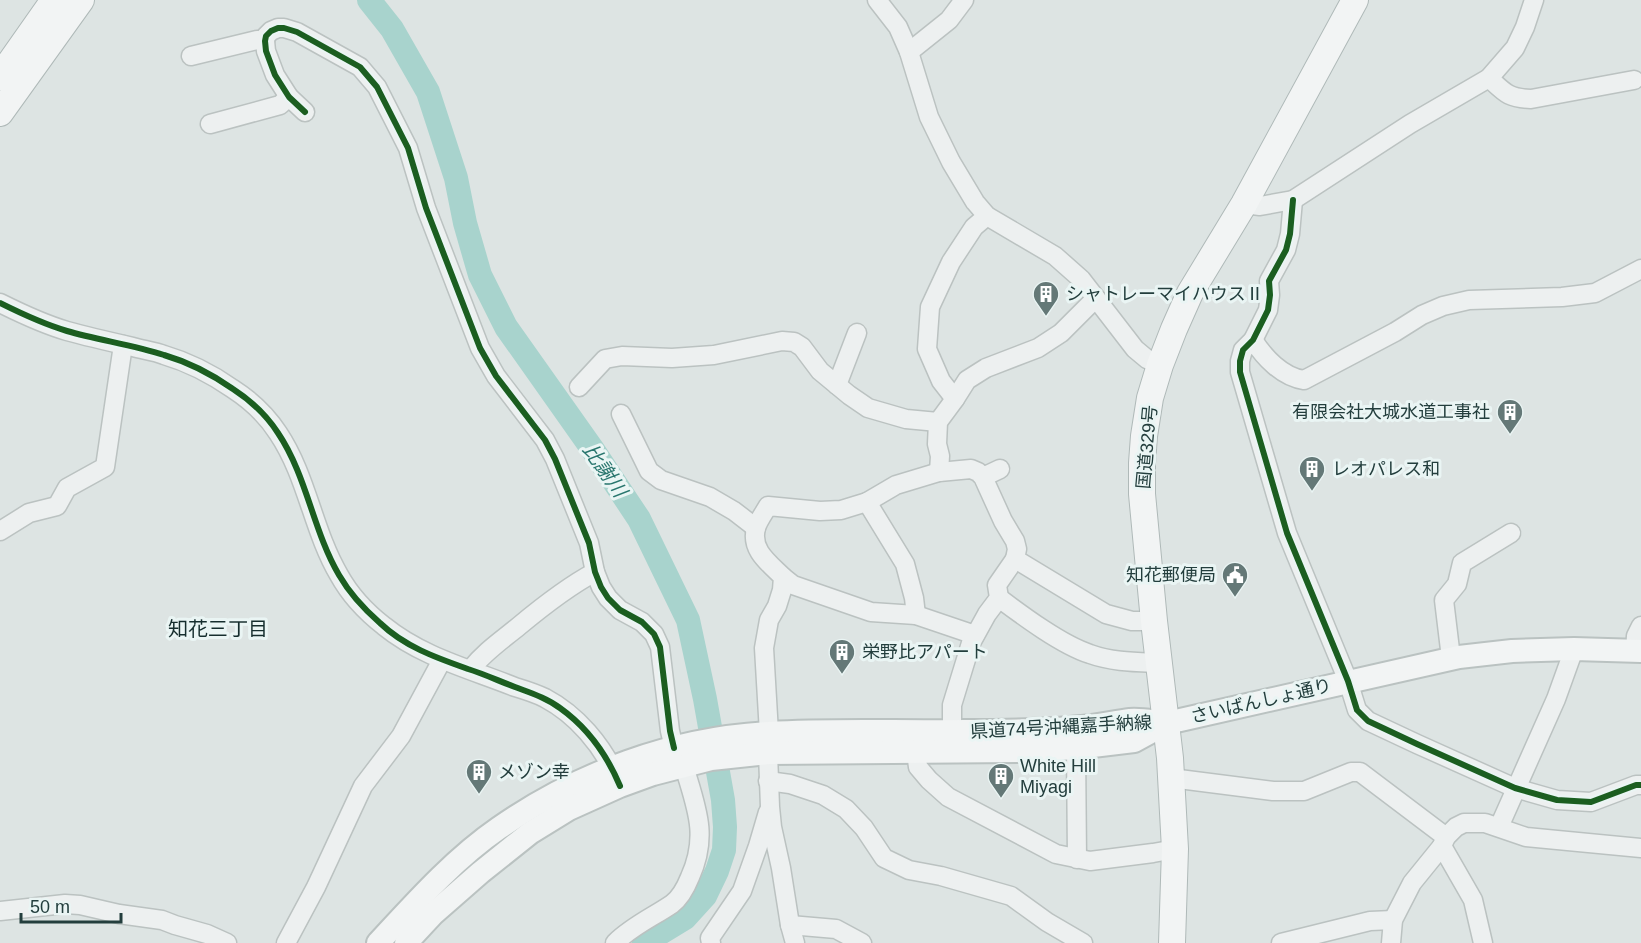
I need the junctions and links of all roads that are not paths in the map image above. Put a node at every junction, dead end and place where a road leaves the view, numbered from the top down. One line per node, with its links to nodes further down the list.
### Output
1 (54, 0): 10 (highway)
2 (81, 0): 15 (highway)
3 (877, 0): 8 (street)
4 (964, 0): 8 (street)
5 (1355, 0): 18 (highway, 国道329号)
6 (1534, 0): 11 (street)
7 (265, 41): 9 (street); 13 (street); 40 (street)
8 (909, 52): 19 (street)
9 (191, 56)
10 (0, 77)
11 (1489, 78): 12 (street); 17 (street)
12 (1634, 80)
13 (289, 97): 14 (street); 16 (street)
14 (305, 112)
15 (0, 113)
16 (210, 124)
17 (1293, 200): 18 (street); 24 (street)
18 (1244, 204): 26 (highway, 国道329号)
19 (987, 216): 21 (street); 29 (street)
20 (1641, 269): 24 (street)
21 (1096, 298): 26 (street); 29 (street)
22 (0, 303): 25 (street)
23 (857, 333): 27 (street)
24 (1252, 340): 53 (street)
25 (123, 345): 37 (street); 50 (street)
26 (1160, 365): 44 (highway, 国道329号)
27 (837, 385): 28 (street); 31 (street)
28 (579, 387)
29 (955, 399): 31 (street)
30 (621, 414): 36 (street)
31 (938, 422): 33 (street)
32 (1000, 469): 34 (street)
33 (939, 472): 34 (street); 35 (street)
34 (983, 477): 39 (street)
35 (867, 502): 36 (street); 43 (street)
36 (756, 528): 41 (street)
37 (0, 531)
38 (1511, 533): 49 (street)
39 (1015, 559): 42 (street); 44 (street)
40 (595, 572): 52 (street); 59 (street)
41 (783, 577): 43 (street); 56 (street)
42 (999, 598): 46 (street); 51 (street)
43 (916, 615): 46 (street)
44 (1154, 621): 51 (highway, 国道329号)
45 (1641, 626): 48 (street)
46 (975, 635): 55 (street)
47 (1574, 650): 48 (main road, さいばんしょ通り); 49 (main road, さいばんしょ通り); 64 (street)
48 (1638, 651)
49 (1451, 658): 53 (main road, さいばんしょ通り)
50 (442, 660): 52 (street); 76 (street)
51 (1159, 663): 54 (highway, 国道329号)
52 (471, 669): 60 (street)
53 (1348, 681): 54 (main road, さいばんしょ通り); 64 (street)
54 (1167, 723): 55 (main road, 県道74号沖縄嘉手納線); 57 (main road, 県道74号沖縄嘉手納線); 61 (highway, 国道329号)
55 (952, 731): 56 (main road, 県道74号沖縄嘉手納線)
56 (768, 743): 58 (main road, 県道74号沖縄嘉手納線); 59 (main road, 県道74号沖縄嘉手納線); 62 (street)
57 (1076, 748): 58 (main road, 県道74号沖縄嘉手納線); 70 (street)
58 (916, 752): 70 (street)
59 (682, 756): 60 (main road, 県道74号沖縄嘉手納線); 79 (street)
60 (616, 776): 77 (main road, 県道74号沖縄嘉手納線); 78 (main road, 県道74号沖縄嘉手納線)
61 (1171, 777): 67 (street); 69 (highway, 国道329号)
62 (768, 781): 65 (street); 82 (street)
63 (1641, 785): 64 (street)
64 (1515, 788): 66 (street)
65 (770, 807): 73 (street); 74 (street)
66 (1499, 827): 67 (street); 68 (street)
67 (1444, 842): 72 (street); 86 (street)
68 (1641, 848)
69 (1175, 849): 70 (street); 83 (highway, 国道329号)
70 (1077, 858)
71 (0, 911): 75 (street)
72 (1393, 920): 84 (street); 85 (street)
73 (790, 925): 80 (street); 81 (street)
74 (708, 941)
75 (227, 943)
76 (286, 943)
77 (378, 943)
78 (406, 943)
79 (615, 943)
80 (795, 943)
81 (862, 943)
82 (1083, 943)
83 (1172, 943)
84 (1281, 943)
85 (1391, 943)
86 (1483, 943)

